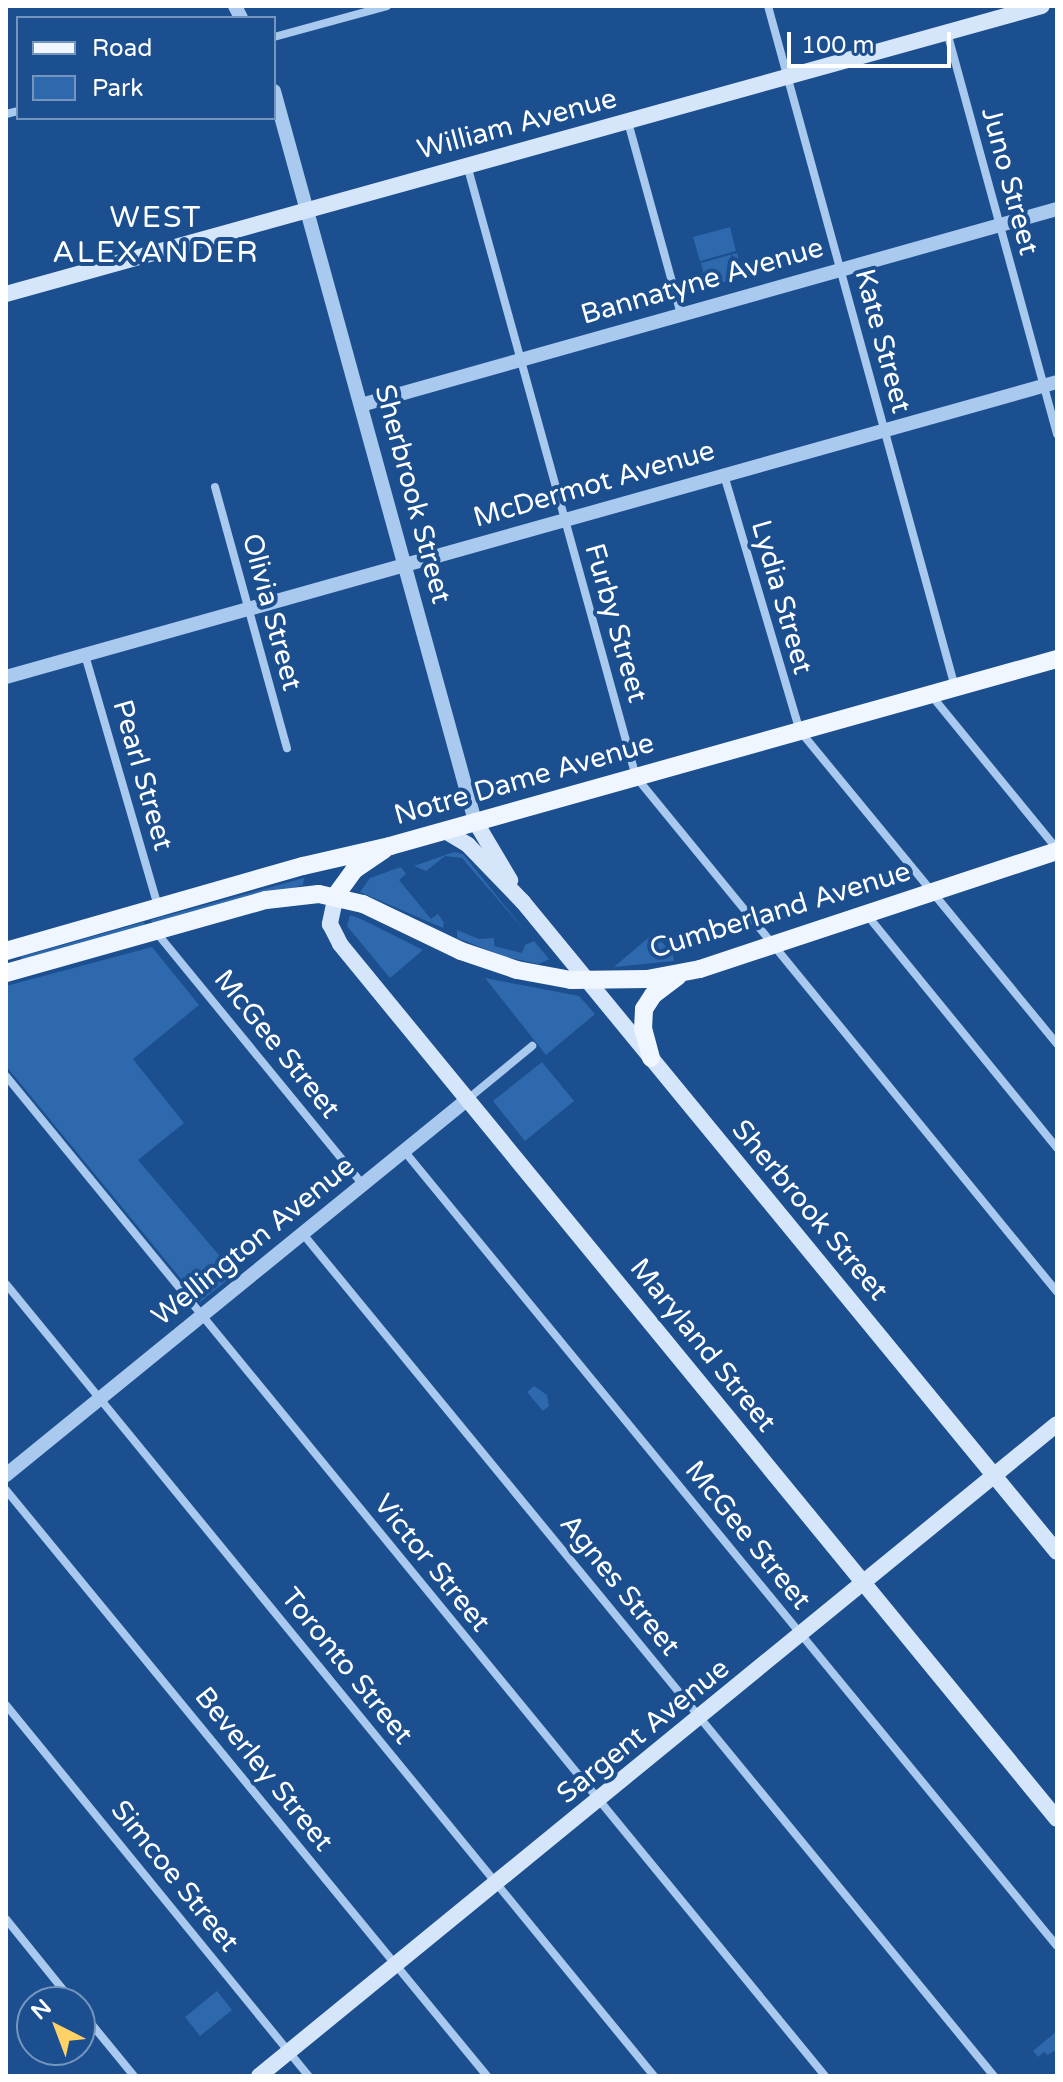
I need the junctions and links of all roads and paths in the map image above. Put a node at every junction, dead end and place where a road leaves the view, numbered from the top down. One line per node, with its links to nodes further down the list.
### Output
1 (387, 6): 5 (street)
2 (768, 6): 6 (street, Kate Street)
3 (1042, 6): 4 (main road, William Avenue)
4 (947, 32): 6 (main road, William Avenue); 12 (street, Juno Street)
5 (276, 36)
6 (787, 77): 8 (main road, William Avenue); 13 (street, Kate Street)
7 (276, 98): 11 (street, Sherbrook Street)
8 (627, 120): 9 (main road, William Avenue); 15 (street)
9 (466, 164): 11 (main road, William Avenue); 16 (street, Furby Street)
10 (1057, 209): 12 (street, Bannatyne Avenue)
11 (308, 210): 14 (main road, William Avenue); 18 (street, Sherbrook Street)
12 (999, 226): 13 (street, Bannatyne Avenue); 17 (street, Juno Street)
13 (841, 269): 15 (street, Bannatyne Avenue); 19 (street, Kate Street)
14 (6, 294)
15 (681, 314): 16 (street, Bannatyne Avenue)
16 (518, 360): 18 (street, Bannatyne Avenue); 23 (street, Furby Street)
17 (1050, 384): 19 (street, McDermot Avenue); 20 (street, Juno Street)
18 (361, 405): 24 (street, Sherbrook Street)
19 (885, 430): 21 (street, McDermot Avenue); 29 (street, Kate Street)
20 (1057, 434)
21 (724, 475): 23 (street, McDermot Avenue); 31 (street, Lydia Street)
22 (215, 487): 25 (street, Olivia Street)
23 (565, 520): 24 (street, McDermot Avenue); 33 (street, Furby Street)
24 (405, 564): 25 (street, McDermot Avenue); 34 (street, Sherbrook Street)
25 (247, 610): 26 (street, McDermot Avenue); 32 (street, Olivia Street)
26 (85, 655): 28 (street, McDermot Avenue); 41 (street, Pearl Street)
27 (1057, 659): 29 (main road, Notre Dame Avenue)
28 (6, 677)
29 (955, 688): 30 (main road, Notre Dame Avenue)
30 (930, 695): 31 (main road, Notre Dame Avenue); 37 (street)
31 (800, 731): 33 (main road, Notre Dame Avenue); 38 (street)
32 (287, 748)
33 (636, 777): 34 (main road, Notre Dame Avenue); 44 (street, Furby Street)
34 (475, 821): 35 (main road, Notre Dame Avenue); 40 (main road, Sherbrook Street)
35 (445, 831): 36 (main road, Notre Dame Avenue); 40 (main road, Sherbrook Street)
36 (390, 846): 39 (main road); 41 (main road, Notre Dame Avenue)
37 (1057, 850): 38 (main road, Cumberland Avenue)
38 (933, 893): 42 (main road, Cumberland Avenue); 49 (street)
39 (336, 895): 43 (main road); 48 (main road, Cumberland Avenue); 53 (main road, Maryland Street)
40 (523, 902): 48 (main road, Sherbrook Street)
41 (158, 907): 45 (main road, Notre Dame Avenue)
42 (867, 915): 44 (main road, Cumberland Avenue); 54 (street)
43 (156, 931): 46 (main road); 56 (street, McGee Street)
44 (772, 946): 47 (main road, Cumberland Avenue); 59 (street, Furby Street)
45 (6, 952): 46 (street)
46 (9, 972)
47 (680, 974): 48 (main road, Cumberland Avenue); 51 (main road)
48 (587, 981): 51 (main road, Sherbrook Street)
49 (1057, 1044)
50 (532, 1046): 53 (street, Wellington Avenue)
51 (651, 1058): 64 (main road, Sherbrook Street)
52 (6, 1076): 60 (street, Victor Street)
53 (469, 1098): 55 (street, Wellington Avenue); 67 (main road, Maryland Street)
54 (1057, 1148)
55 (405, 1152): 56 (street, Wellington Avenue); 68 (street, McGee Street)
56 (363, 1185): 57 (street, Wellington Avenue)
57 (303, 1234): 60 (street, Wellington Avenue); 70 (street, Agnes Street)
58 (6, 1284): 61 (street, Toronto Street)
59 (1057, 1292)
60 (201, 1316): 61 (street, Wellington Avenue); 71 (street, Victor Street)
61 (101, 1399): 63 (street, Wellington Avenue); 73 (street, Toronto Street)
62 (1057, 1424): 64 (main road, Sargent Avenue)
63 (6, 1475)
64 (995, 1476): 66 (main road, Sherbrook Street); 67 (main road, Sargent Avenue)
65 (6, 1490): 76 (street, Beverley Street)
66 (1057, 1552)
67 (864, 1583): 68 (main road, Sargent Avenue); 72 (main road, Maryland Street)
68 (802, 1635): 70 (main road, Sargent Avenue); 75 (street, McGee Street)
69 (6, 1705): 79 (street, Simcoe Street)
70 (701, 1718): 71 (main road, Sargent Avenue); 86 (street, Agnes Street)
71 (599, 1801): 73 (main road, Sargent Avenue); 85 (street, Victor Street)
72 (1057, 1819)
73 (497, 1885): 76 (main road, Sargent Avenue); 84 (street, Toronto Street)
74 (6, 1919): 77 (street)
75 (1057, 1946)
76 (396, 1965): 79 (main road, Sargent Avenue); 83 (street, Beverley Street)
77 (60, 1986)
78 (96, 2030): 80 (street)
79 (289, 2052): 81 (main road, Sargent Avenue); 82 (street, Simcoe Street)
80 (134, 2076)
81 (259, 2076)
82 (309, 2076)
83 (487, 2076)
84 (654, 2076)
85 (825, 2076)
86 (994, 2076)

